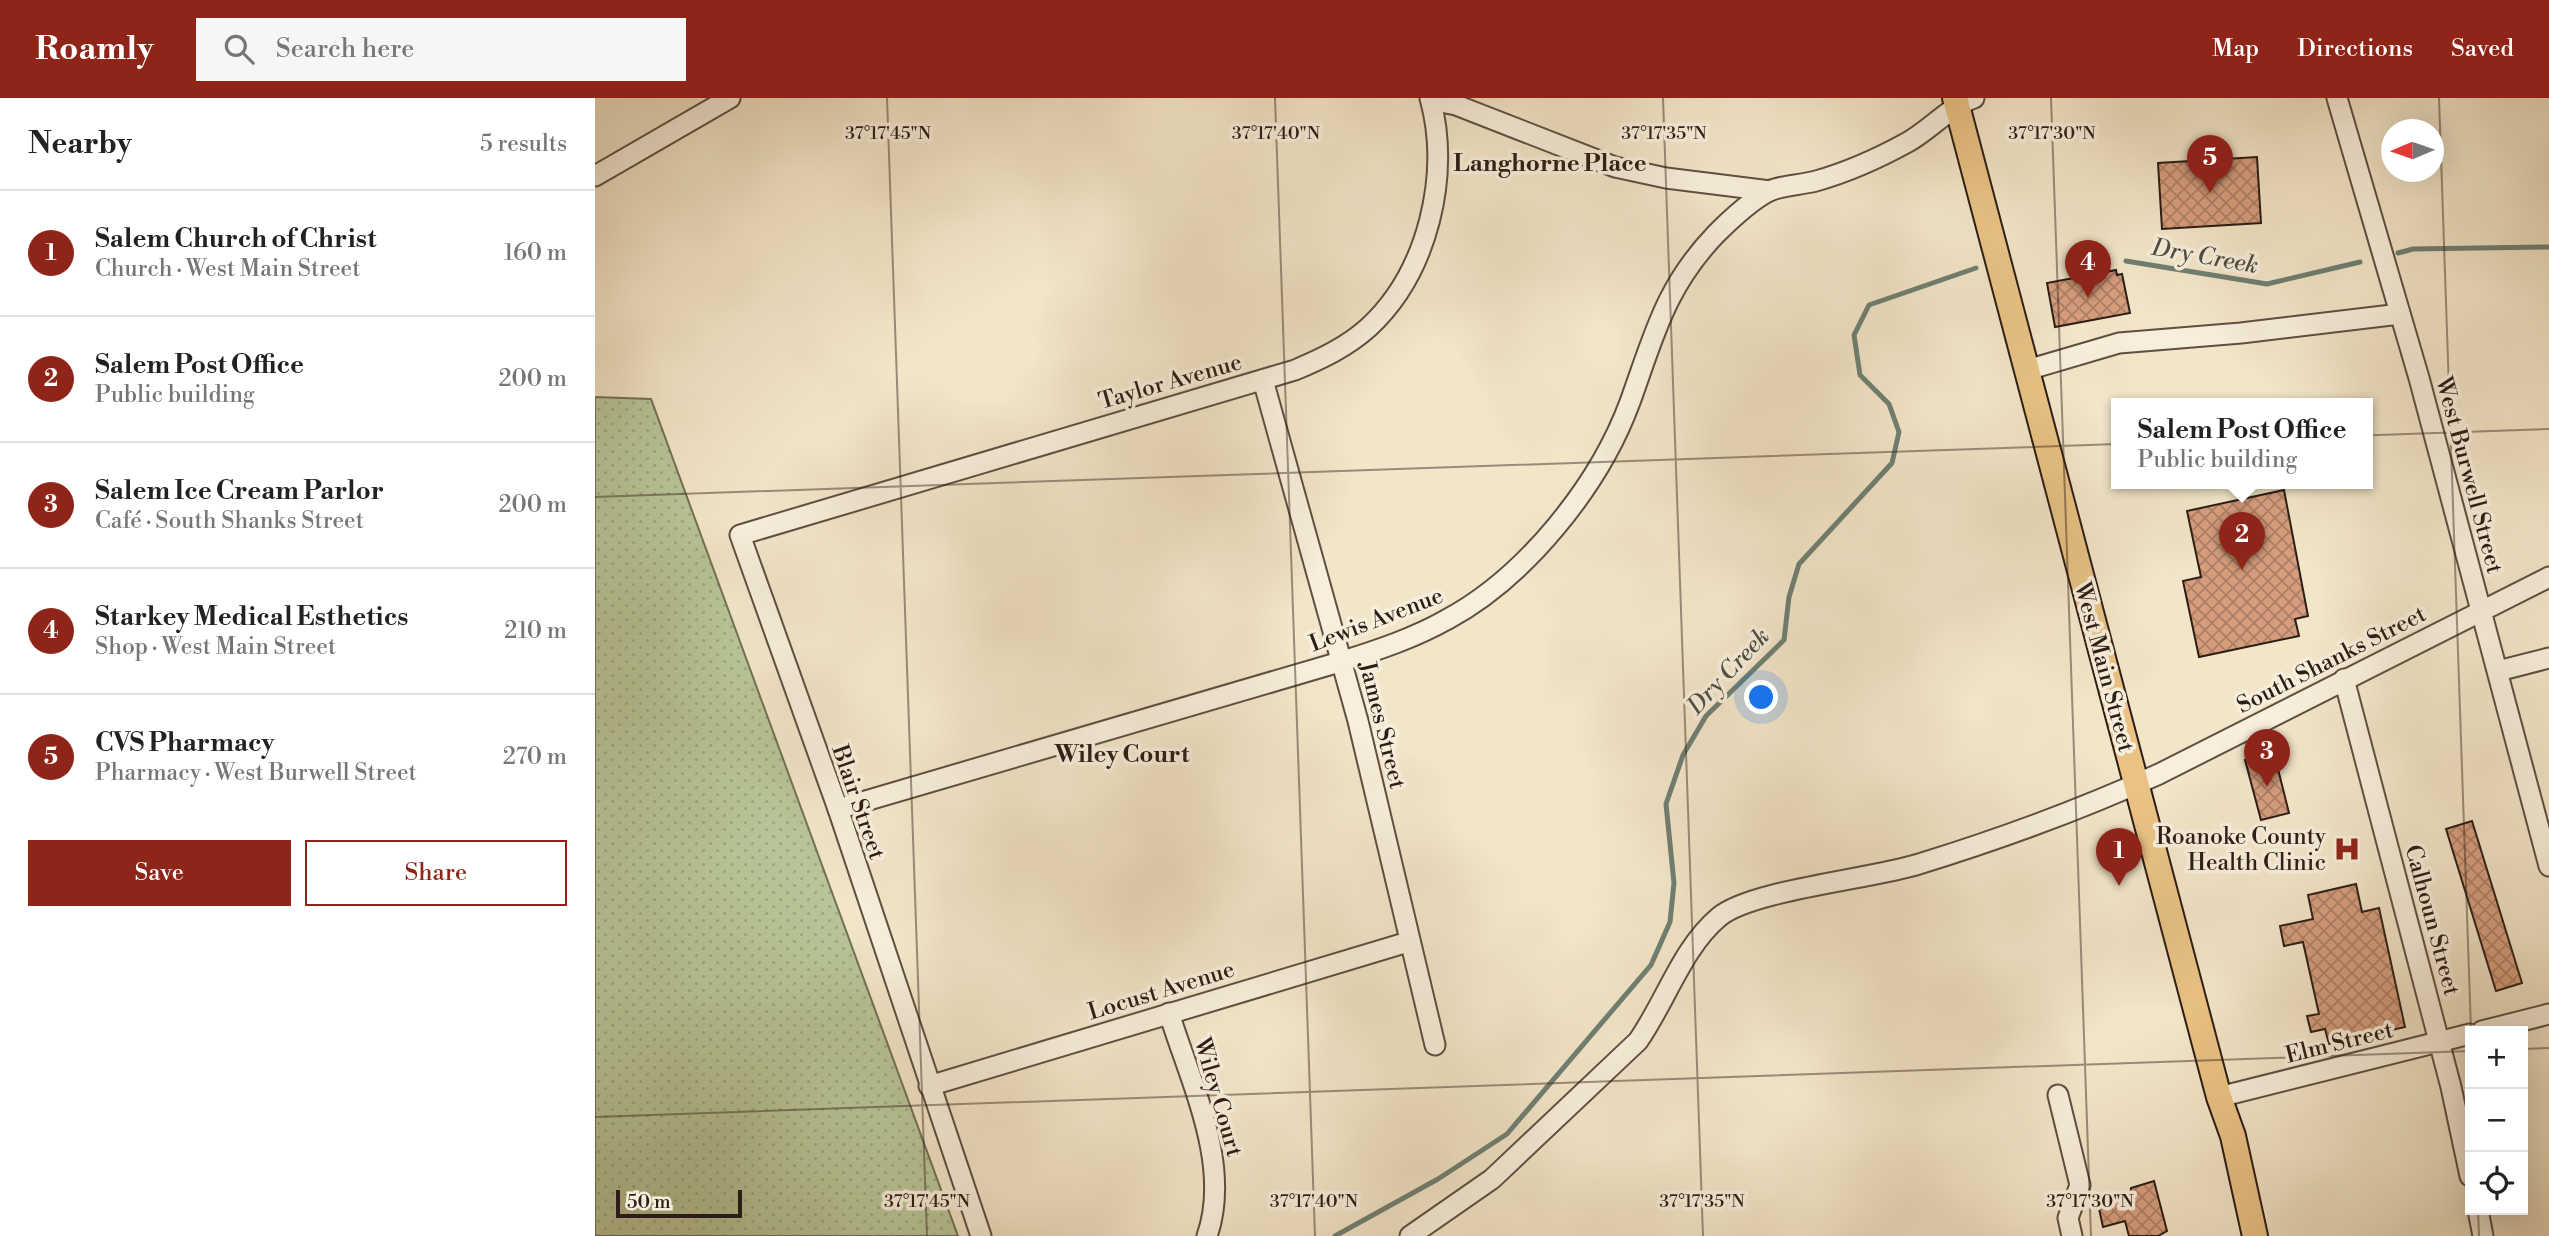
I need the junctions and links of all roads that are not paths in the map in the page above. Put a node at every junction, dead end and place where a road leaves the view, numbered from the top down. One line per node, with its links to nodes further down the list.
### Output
1 (730, 98): 5 (street)
2 (2337, 98): 7 (street, West Burwell Street)
3 (1431, 99): 6 (street); 9 (street, Taylor Avenue)
4 (1962, 101): 6 (street, Lewis Avenue); 8 (main road, West Main Street)
5 (595, 176)
6 (1770, 191): 14 (street, Lewis Avenue)
7 (2400, 314): 8 (street); 12 (street, West Burwell Street)
8 (2027, 370): 17 (main road, West Main Street)
9 (1263, 380): 10 (street, Taylor Avenue); 14 (street, James Street)
10 (740, 535): 18 (street, Blair Street)
11 (2549, 577): 12 (street, South Shanks Street)
12 (2481, 610): 15 (street, West Burwell Street); 16 (street, South Shanks Street)
13 (2549, 658): 15 (street)
14 (1343, 662): 18 (street, Lewis Avenue); 20 (street, James Street)
15 (2498, 671): 19 (street, West Burwell Street)
16 (2344, 679): 17 (street, South Shanks Street); 25 (street, Calhoun Street)
17 (2136, 784): 29 (main road, West Main Street); 34 (street, South Shanks Street)
18 (838, 809): 27 (street, Blair Street)
19 (2549, 866)
20 (1408, 942): 21 (street, Locust Avenue); 26 (street, James Street)
21 (1169, 1013): 27 (street, Locust Avenue); 33 (street, Wiley Court)
22 (2549, 1014): 23 (street)
23 (2502, 1026)
24 (2465, 1035): 25 (street, Elm Street)
25 (2440, 1042): 29 (street, Elm Street); 30 (street, Calhoun Street)
26 (1435, 1045)
27 (929, 1086): 32 (street)
28 (2058, 1095): 35 (street)
29 (2219, 1097): 36 (main road, West Main Street)
30 (2465, 1154)
31 (2479, 1215): 37 (street)
32 (981, 1236)
33 (1207, 1236)
34 (1410, 1236)
35 (2072, 1236)
36 (2255, 1236)
37 (2483, 1236)

